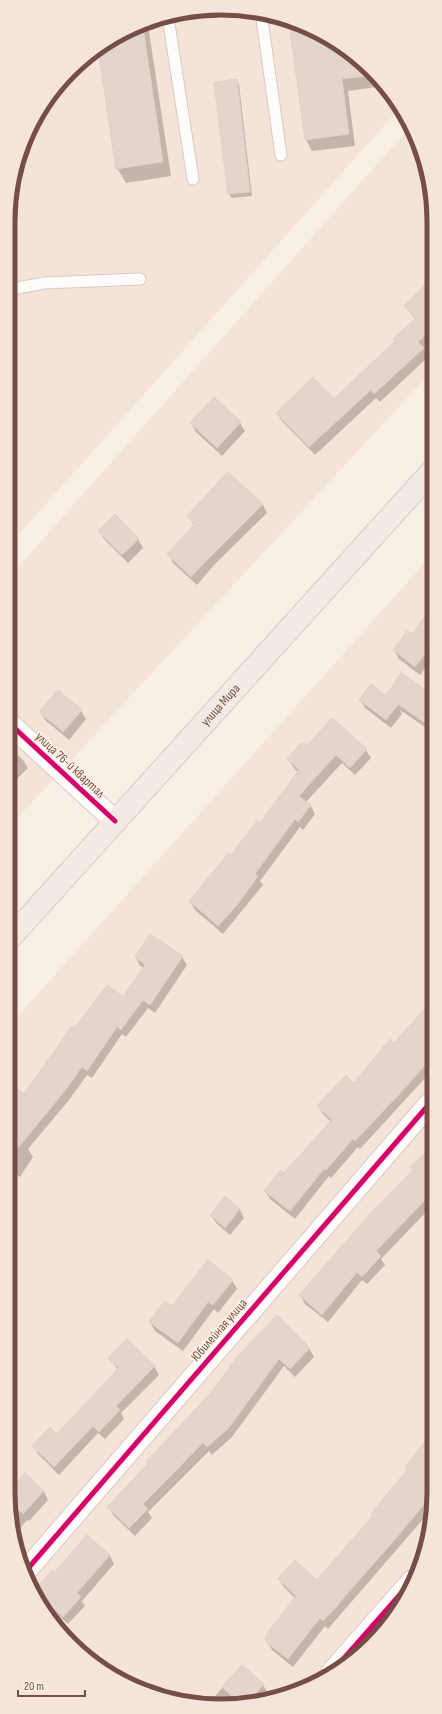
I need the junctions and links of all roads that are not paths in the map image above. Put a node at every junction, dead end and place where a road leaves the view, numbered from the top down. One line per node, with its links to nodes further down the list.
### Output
1 (262, 19): 3 (lane)
2 (169, 22): 4 (lane)
3 (281, 155)
4 (193, 179)
5 (140, 279): 6 (lane)
6 (15, 288)
7 (427, 477): 9 (main road, улица Мира)
8 (15, 729): 9 (street, улица 76-й квартал)
9 (115, 821): 10 (main road, улица Мира)
10 (15, 932)
11 (427, 1107): 12 (street, Юбилейная улица)
12 (29, 1567)
13 (399, 1595): 14 (street)
14 (346, 1656)

